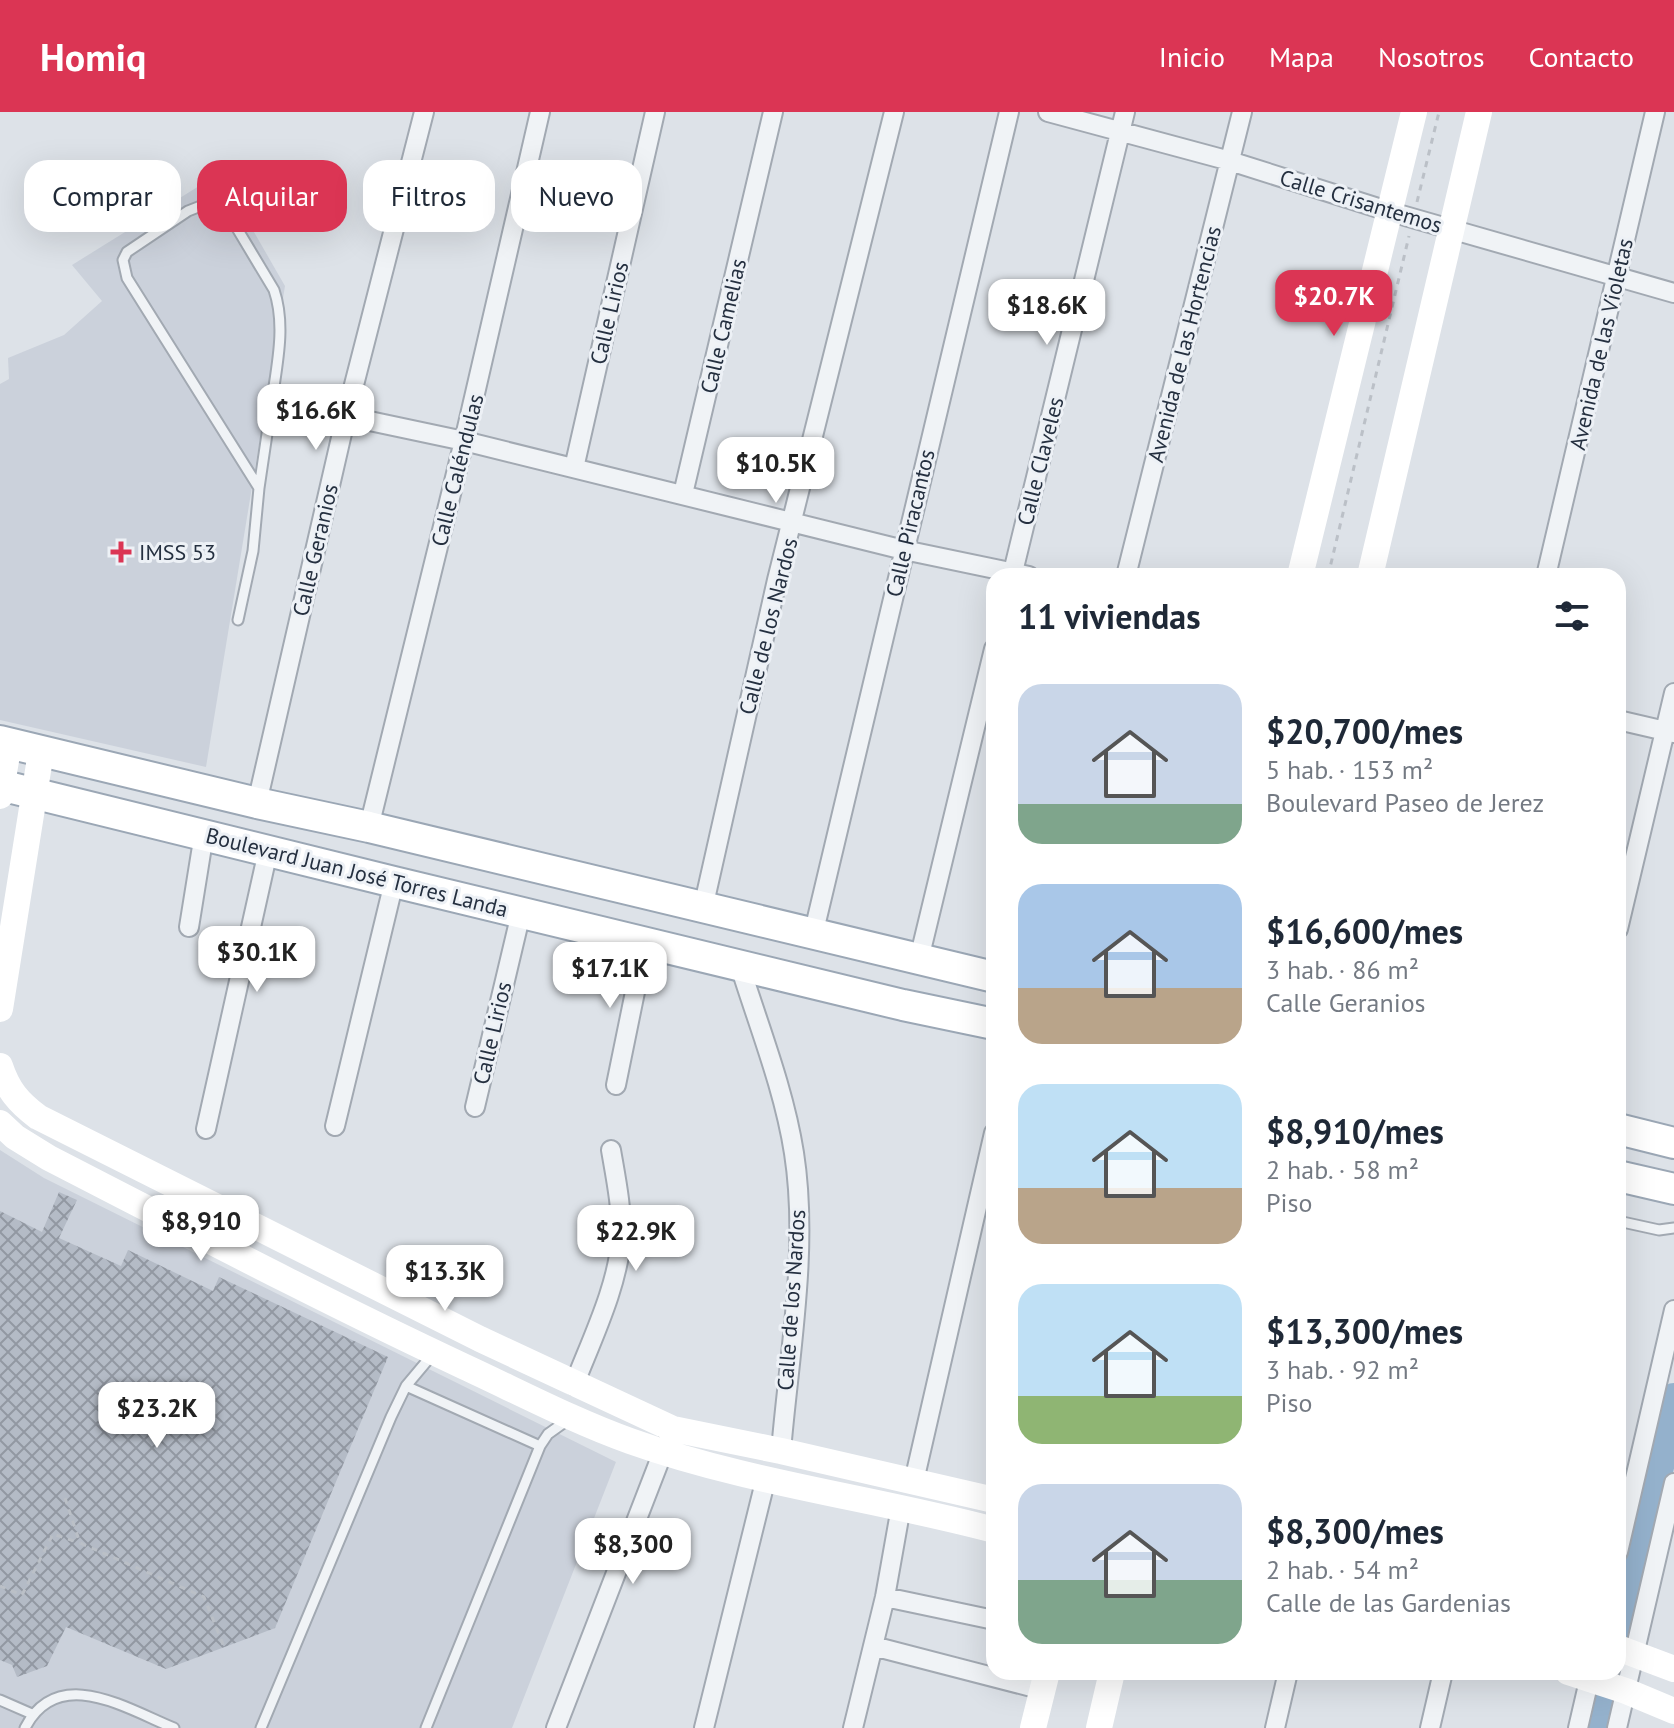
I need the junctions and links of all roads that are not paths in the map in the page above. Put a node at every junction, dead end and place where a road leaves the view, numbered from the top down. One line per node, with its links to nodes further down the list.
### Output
1 (424, 112): 20 (street, Calle Geranios)
2 (540, 112): 21 (street, Calle Caléndulas)
3 (655, 112): 22 (street, Calle Lirios)
4 (773, 112): 24 (street, Calle Camelias)
5 (894, 112): 25 (street, Calle de los Nardos)
6 (1009, 112): 26 (street, Calle Piracantos)
7 (1048, 112): 13 (street, Calle Crisantemos)
8 (1125, 112): 13 (street, Calle Claveles)
9 (1242, 112): 14 (street, Avenida de las Hortencias)
10 (1414, 112): 15 (main road)
11 (1479, 112): 16 (main road)
12 (1655, 112): 17 (street, Avenida de las Violetas)
13 (1121, 132): 14 (street, Calle Crisantemos); 28 (street, Calle Claveles)
14 (1230, 161): 15 (street, Calle Crisantemos); 29 (street, Avenida de las Hortencias)
15 (1402, 215): 16 (street, Calle Crisantemos); 30 (main road)
16 (1453, 230): 17 (street, Calle Crisantemos); 31 (main road)
17 (1618, 277): 18 (street, Calle Crisantemos); 32 (street, Avenida de las Violetas)
18 (1674, 293)
19 (272, 400): 20 (lane); 23 (lane); 23 (lane)
20 (346, 416): 21 (street); 42 (street, Calle Geranios)
21 (464, 441): 22 (street); 43 (street, Calle Caléndulas)
22 (574, 468): 24 (street)
23 (259, 488): 33 (lane)
24 (683, 494): 25 (street)
25 (793, 522): 26 (street); 48 (street, Calle de los Nardos)
26 (904, 550): 27 (street); 51 (street, Calle Piracantos)
27 (986, 568)
28 (1020, 568)
29 (1128, 568)
30 (1302, 568)
31 (1372, 568)
32 (1548, 568)
33 (238, 620)
34 (986, 682): 53 (street)
35 (1674, 693): 37 (street)
36 (1626, 722): 37 (street)
37 (1669, 732): 47 (street)
38 (5, 742): 39 (main road, Boulevard Juan José Torres Landa); 40 (main road)
39 (41, 752): 41 (main road); 42 (main road, Boulevard Juan José Torres Landa)
40 (1, 789): 41 (main road, Boulevard Juan José Torres Landa)
41 (33, 792): 44 (main road, Boulevard Juan José Torres Landa); 56 (main road)
42 (257, 803): 43 (main road, Boulevard Juan José Torres Landa)
43 (369, 827): 48 (main road, Boulevard Juan José Torres Landa)
44 (204, 834): 45 (main road, Boulevard Juan José Torres Landa); 50 (street)
45 (268, 851): 46 (main road, Boulevard Juan José Torres Landa); 63 (street)
46 (394, 882): 49 (main road, Boulevard Juan José Torres Landa); 62 (street)
47 (1626, 898)
48 (703, 908): 51 (main road, Boulevard Juan José Torres Landa)
49 (521, 913): 52 (main road, Boulevard Juan José Torres Landa); 60 (street, Calle Lirios)
50 (189, 927)
51 (813, 935): 53 (main road, Boulevard Juan José Torres Landa)
52 (645, 943): 54 (main road, Boulevard Juan José Torres Landa); 59 (street)
53 (919, 959): 55 (main road, Boulevard Juan José Torres Landa)
54 (740, 966): 57 (main road, Boulevard Juan José Torres Landa); 80 (street, Calle de los Nardos)
55 (986, 975)
56 (0, 1009)
57 (986, 1022)
58 (0, 1066): 73 (main road)
59 (616, 1085)
60 (475, 1107)
61 (0, 1123): 74 (main road)
62 (335, 1126)
63 (206, 1129)
64 (1626, 1131): 65 (main road)
65 (1674, 1143)
66 (611, 1150): 75 (street)
67 (986, 1168): 82 (street)
68 (1626, 1178): 69 (main road)
69 (1674, 1189)
70 (1626, 1223): 71 (lane)
71 (1674, 1228)
72 (1674, 1310): 86 (street)
73 (480, 1339): 74 (main road); 75 (main road)
74 (435, 1353): 76 (lane); 77 (main road)
75 (574, 1385): 78 (main road)
76 (406, 1386): 79 (lane); 106 (lane)
77 (572, 1417): 78 (main road); 79 (lane)
78 (668, 1440): 80 (main road); 81 (main road); 108 (street)
79 (540, 1446): 107 (lane)
80 (781, 1451): 82 (main road)
81 (766, 1478): 85 (main road); 109 (street)
82 (914, 1481): 84 (main road)
83 (1674, 1483): 91 (street)
84 (986, 1498)
85 (901, 1507): 87 (main road); 88 (street)
86 (1626, 1517)
87 (986, 1528)
88 (885, 1597): 89 (street); 90 (street)
89 (986, 1618)
90 (873, 1646): 92 (street); 110 (street)
91 (1627, 1650): 93 (main road); 100 (street)
92 (986, 1669)
93 (1674, 1669)
94 (1110, 1680): 112 (main road)
95 (1286, 1680): 113 (street)
96 (1441, 1680): 114 (street)
97 (1582, 1680): 115 (street)
98 (1598, 1680): 100 (main road)
99 (1045, 1681): 111 (main road)
100 (1626, 1691): 102 (main road); 116 (street)
101 (0, 1700): 103 (lane)
102 (1674, 1711)
103 (32, 1714): 104 (lane); 105 (lane)
104 (25, 1728)
105 (174, 1728)
106 (261, 1728)
107 (426, 1728)
108 (556, 1728)
109 (704, 1728)
110 (853, 1728)
111 (1033, 1728)
112 (1099, 1728)
113 (1275, 1728)
114 (1430, 1728)
115 (1578, 1728)
116 (1617, 1728)

